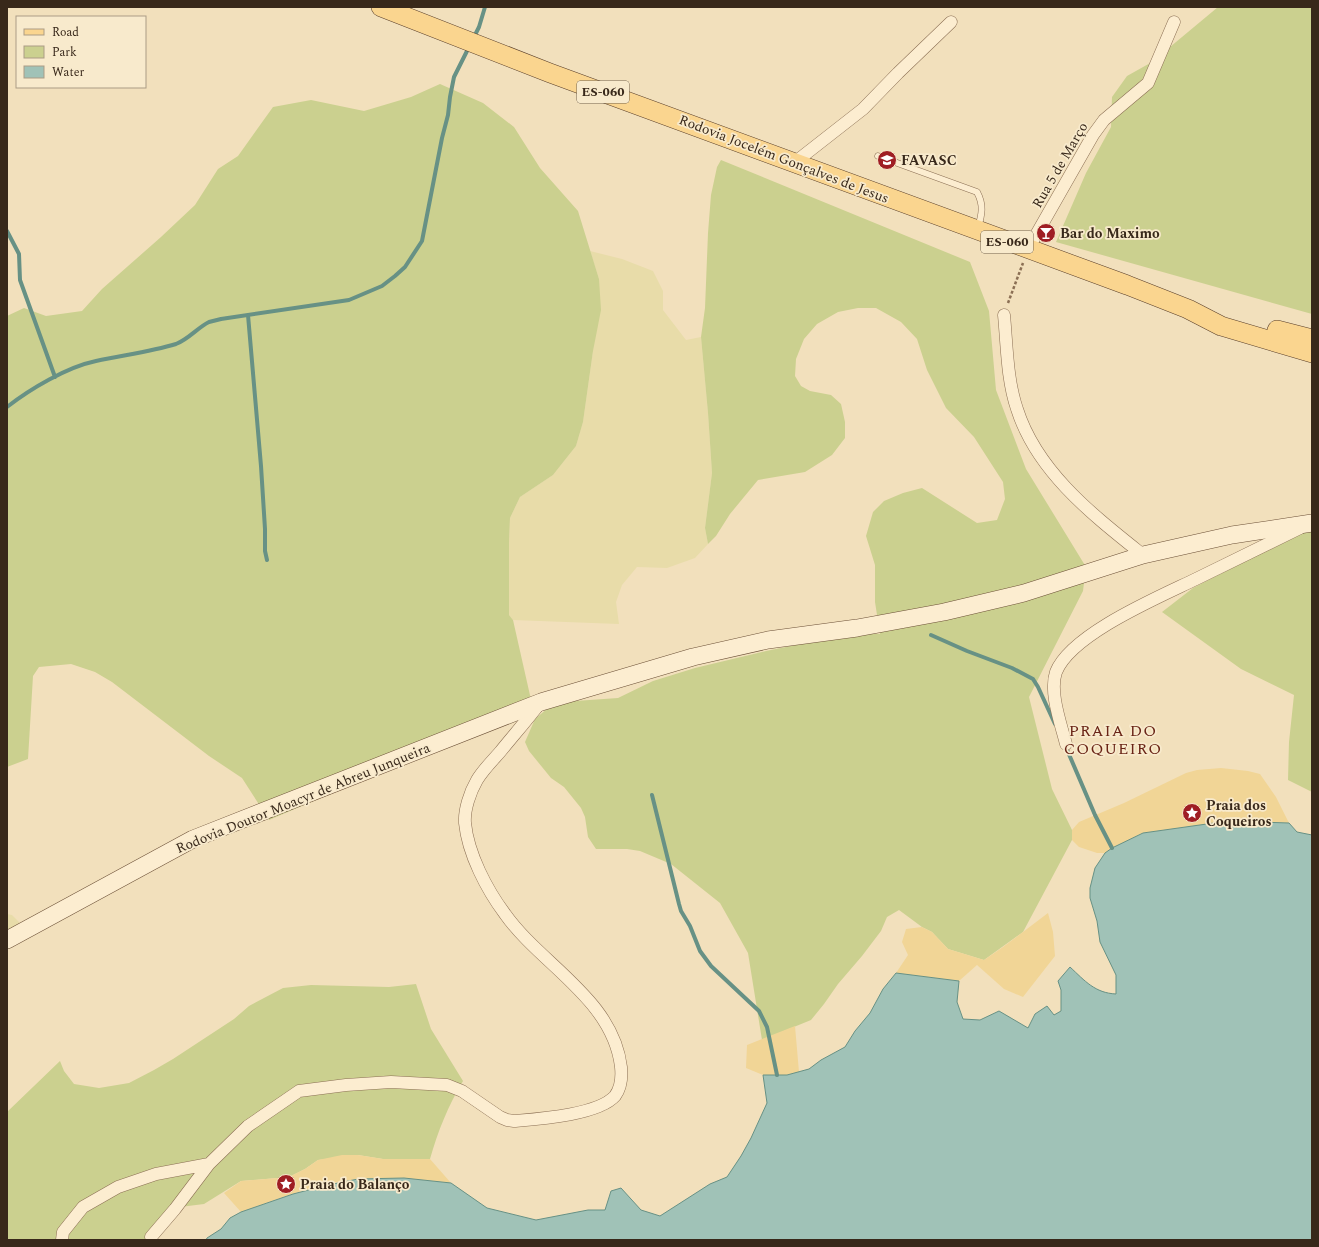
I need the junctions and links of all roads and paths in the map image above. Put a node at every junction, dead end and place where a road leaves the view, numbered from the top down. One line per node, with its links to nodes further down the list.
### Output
1 (381, 7): 5 (main road, Rodovia Jocelém Gonçalves de Jesus / ES-060)
2 (951, 22): 5 (street)
3 (1174, 22): 7 (street, Rua 5 de Março)
4 (878, 156): 6 (lane)
5 (794, 163): 6 (main road, Rodovia Jocelém Gonçalves de Jesus / ES-060)
6 (978, 231): 7 (main road, Rodovia Jocelém Gonçalves de Jesus / ES-060)
7 (1028, 249): 8 (main road, Rodovia Jocelém Gonçalves de Jesus / ES-060); 9 (path)
8 (1188, 309): 10 (main road, Rodovia Jocelém Gonçalves de Jesus / ES-060); 11 (main road, Rodovia Jocelém Gonçalves de Jesus / ES-060)
9 (1004, 315): 13 (street)
10 (1312, 339)
11 (1312, 354)
12 (1312, 523): 13 (street, Rodovia Doutor Moacyr de Abreu Junqueira); 15 (street)
13 (1143, 555): 14 (street, Rodovia Doutor Moacyr de Abreu Junqueira)
14 (541, 702): 16 (street, Rodovia Doutor Moacyr de Abreu Junqueira); 17 (street)
15 (1066, 744)
16 (7, 940)
17 (209, 1164): 18 (street); 19 (street)
18 (151, 1237)
19 (62, 1240)

